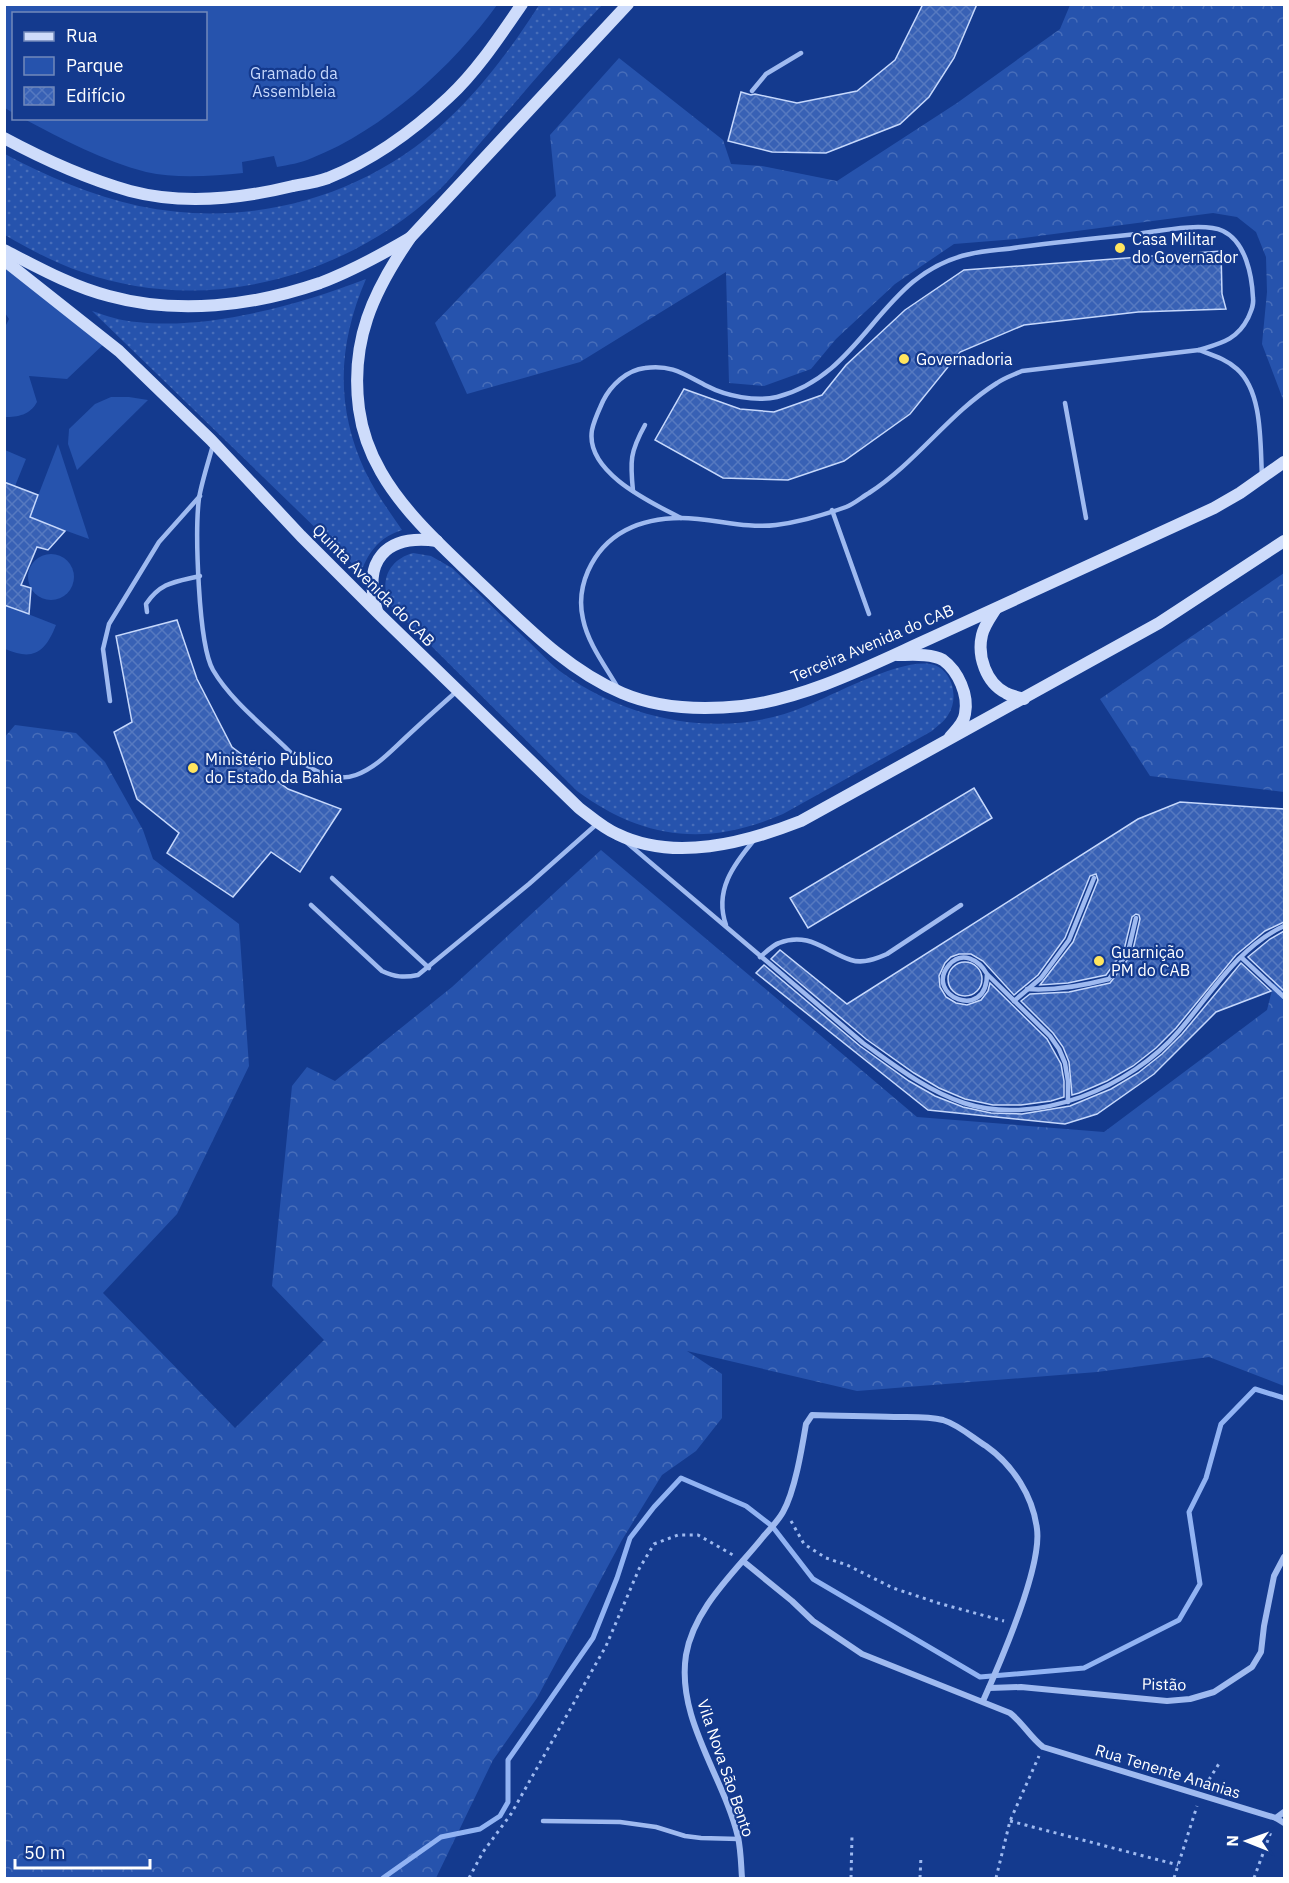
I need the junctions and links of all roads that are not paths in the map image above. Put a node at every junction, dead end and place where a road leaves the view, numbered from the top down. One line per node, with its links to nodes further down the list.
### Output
1 (522, 4): 5 (main road)
2 (628, 4): 6 (main road)
3 (801, 53): 4 (lane)
4 (752, 91)
5 (4, 138)
6 (410, 238): 7 (main road); 20 (main road, Terceira Avenida do CAB)
7 (4, 250)
8 (4, 260): 12 (main road, Quinta Avenida do CAB)
9 (1199, 350): 14 (lane); 15 (lane); 17 (lane)
10 (1065, 403): 19 (lane)
11 (645, 425): 15 (lane)
12 (214, 443): 16 (lane); 25 (main road, Quinta Avenida do CAB)
13 (1284, 462): 14 (main road, Terceira Avenida do CAB)
14 (1262, 479): 23 (main road, Terceira Avenida do CAB)
15 (633, 491): 18 (lane)
16 (200, 496): 22 (lane); 31 (lane)
17 (832, 510): 18 (lane); 26 (lane)
18 (681, 518): 29 (lane)
19 (1086, 518)
20 (437, 541): 25 (main road); 29 (main road, Terceira Avenida do CAB)
21 (1284, 541): 30 (main road)
22 (200, 576): 24 (lane); 28 (lane)
23 (995, 610): 27 (main road, Terceira Avenida do CAB); 30 (main road)
24 (147, 612)
25 (378, 613): 28 (main road, Quinta Avenida do CAB)
26 (869, 614)
27 (893, 655): 29 (main road, Terceira Avenida do CAB); 32 (main road)
28 (457, 691): 33 (main road, Quinta Avenida do CAB)
29 (621, 693)
30 (1024, 699): 32 (main road)
31 (110, 701)
32 (943, 744): 35 (main road)
33 (598, 823): 34 (main road, Quinta Avenida do CAB); 45 (lane)
34 (616, 834): 35 (main road, Quinta Avenida do CAB); 42 (lane)
35 (757, 837): 42 (lane)
36 (332, 878): 45 (lane)
37 (1094, 878): 47 (lane)
38 (311, 905): 45 (lane)
39 (961, 905): 43 (lane)
40 (1136, 918): 47 (lane)
41 (1284, 926): 44 (lane)
42 (727, 928): 43 (lane)
43 (760, 957): 50 (lane)
44 (1242, 958): 48 (lane); 50 (lane)
45 (429, 968)
46 (987, 974): 46 (lane); 49 (lane)
47 (1027, 989): 49 (lane)
48 (1284, 996)
49 (1014, 1001): 50 (lane)
50 (1068, 1102)
51 (1284, 1557): 53 (street, Pistão)
52 (743, 1561): 53 (street, Vila Nova São Bento); 54 (street); 59 (street, Vila Nova São Bento)
53 (989, 1688): 54 (street)
54 (983, 1701): 56 (street, Rua Tenente Ananias)
55 (1284, 1812): 56 (street)
56 (1276, 1818): 58 (street, Rua Tenente Ananias)
57 (543, 1821): 59 (lane)
58 (1284, 1822)
59 (739, 1839): 60 (street, Vila Nova São Bento)
60 (742, 1878)

